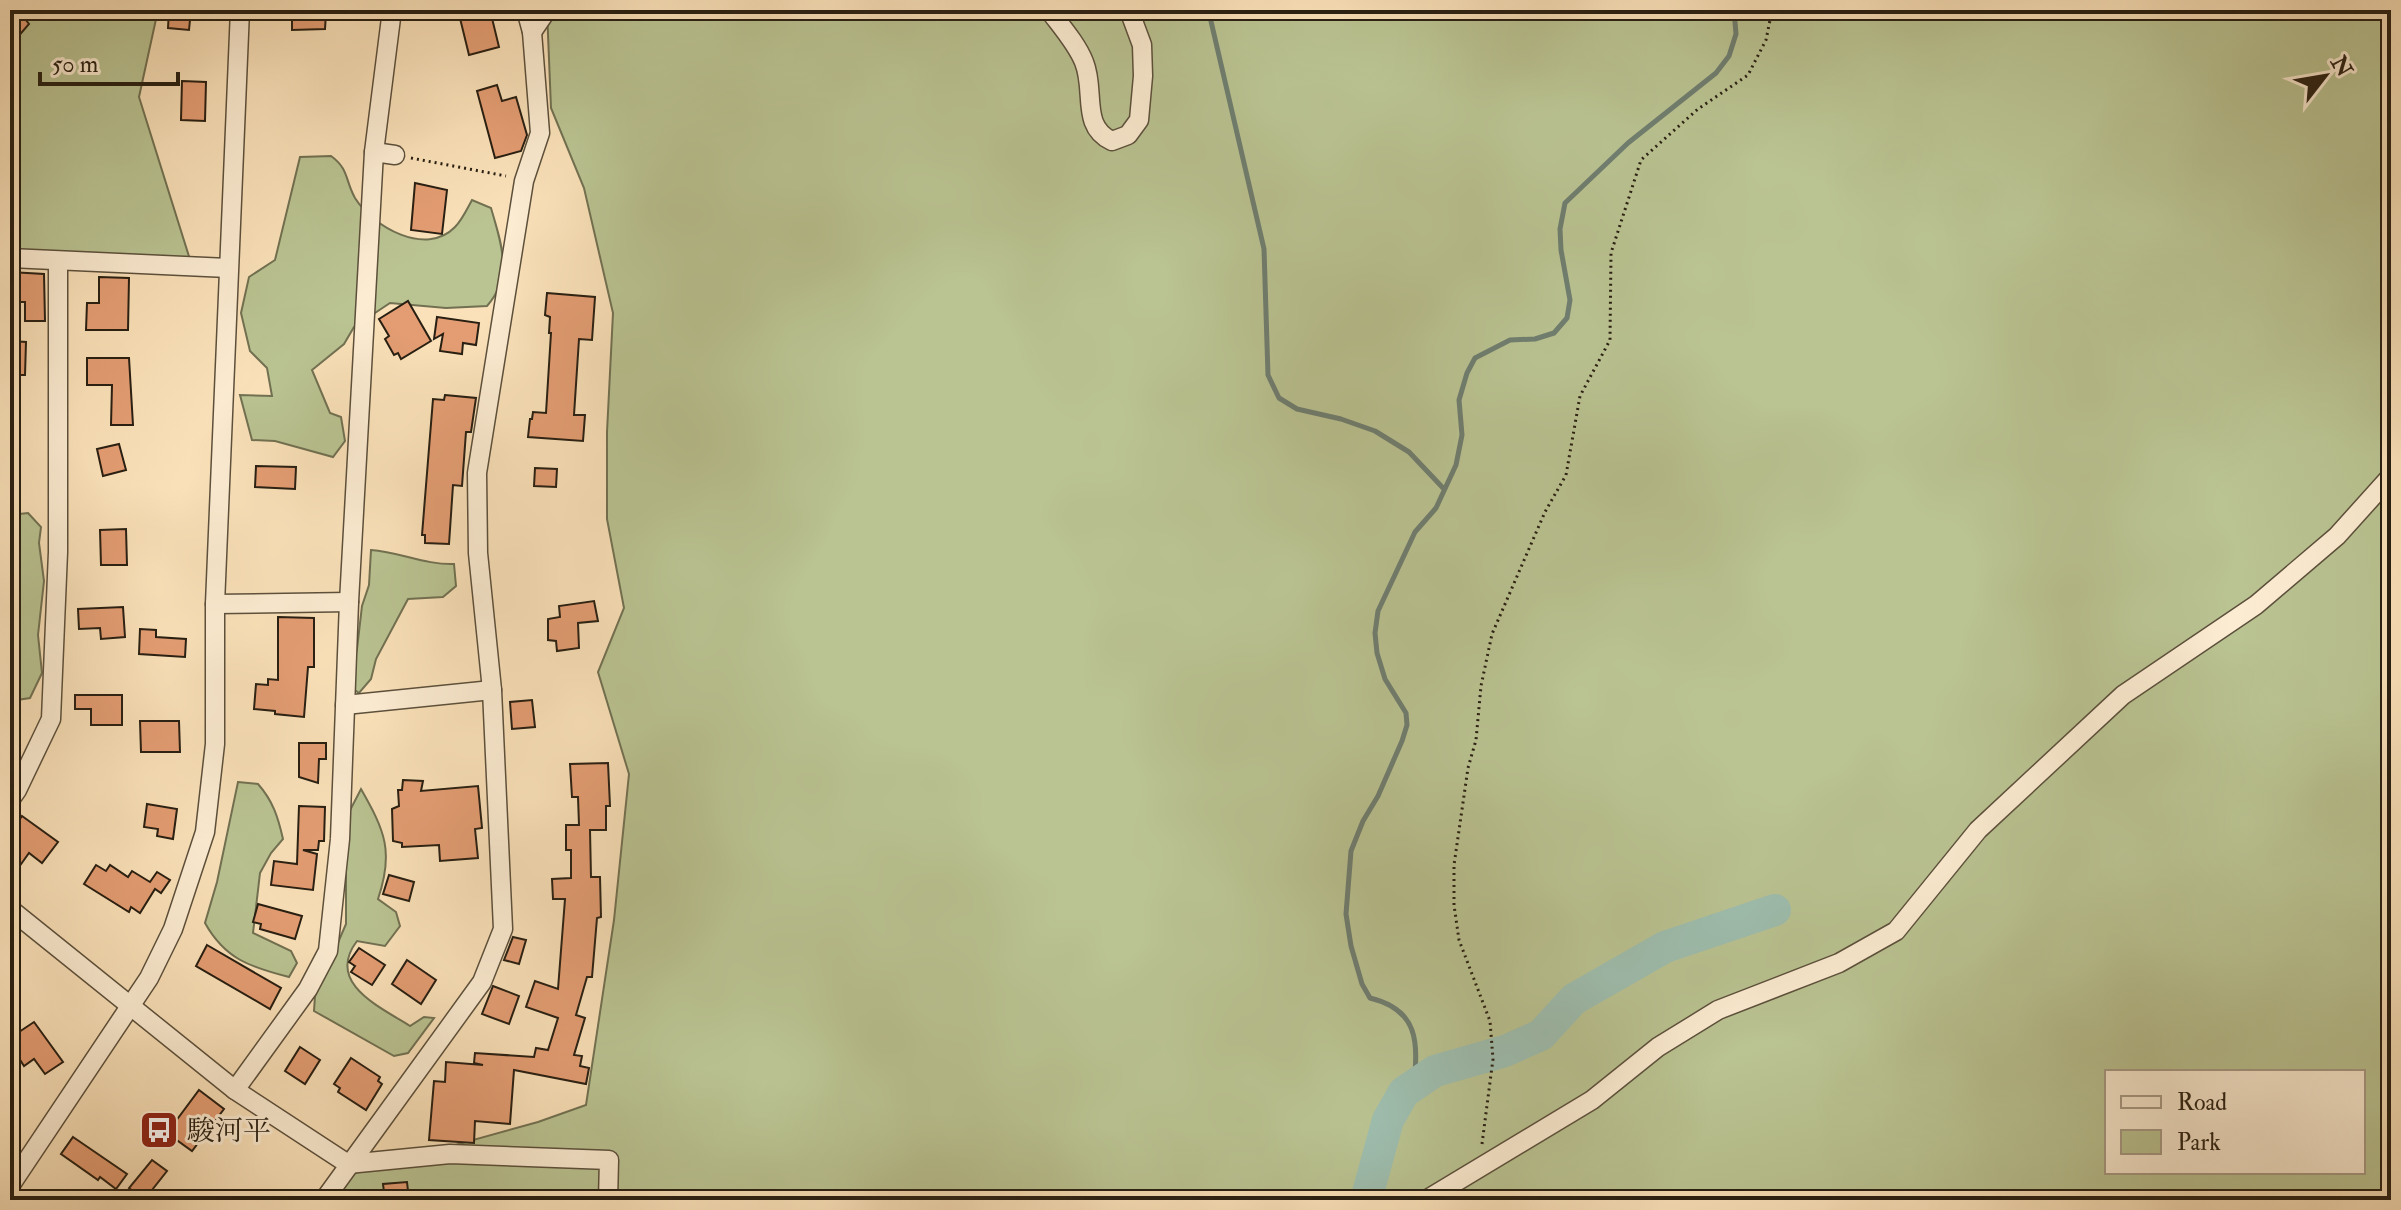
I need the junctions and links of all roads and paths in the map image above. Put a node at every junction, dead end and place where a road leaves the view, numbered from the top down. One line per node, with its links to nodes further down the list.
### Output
1 (240, 10): 14 (street)
2 (392, 10): 9 (street)
3 (526, 10): 8 (street)
4 (547, 10): 8 (street)
5 (1049, 10): 6 (street)
6 (1129, 10)
7 (1772, 10): 25 (path)
8 (532, 32): 18 (street)
9 (374, 152): 10 (street); 16 (street)
10 (395, 155): 11 (path)
11 (501, 175)
12 (10, 258): 13 (street)
13 (58, 261): 14 (street); 20 (street)
14 (228, 268): 17 (street)
15 (2391, 476): 25 (street)
16 (349, 602): 17 (street); 19 (street)
17 (215, 604): 22 (street)
18 (492, 690): 19 (street); 24 (street)
19 (345, 705): 23 (street)
20 (10, 800)
21 (10, 909): 22 (street)
22 (131, 1006): 23 (street); 26 (street)
23 (235, 1090): 24 (street)
24 (348, 1164): 27 (street); 28 (street)
25 (1479, 1168): 29 (street)
26 (10, 1186)
27 (324, 1200)
28 (608, 1200)
29 (1426, 1200)

